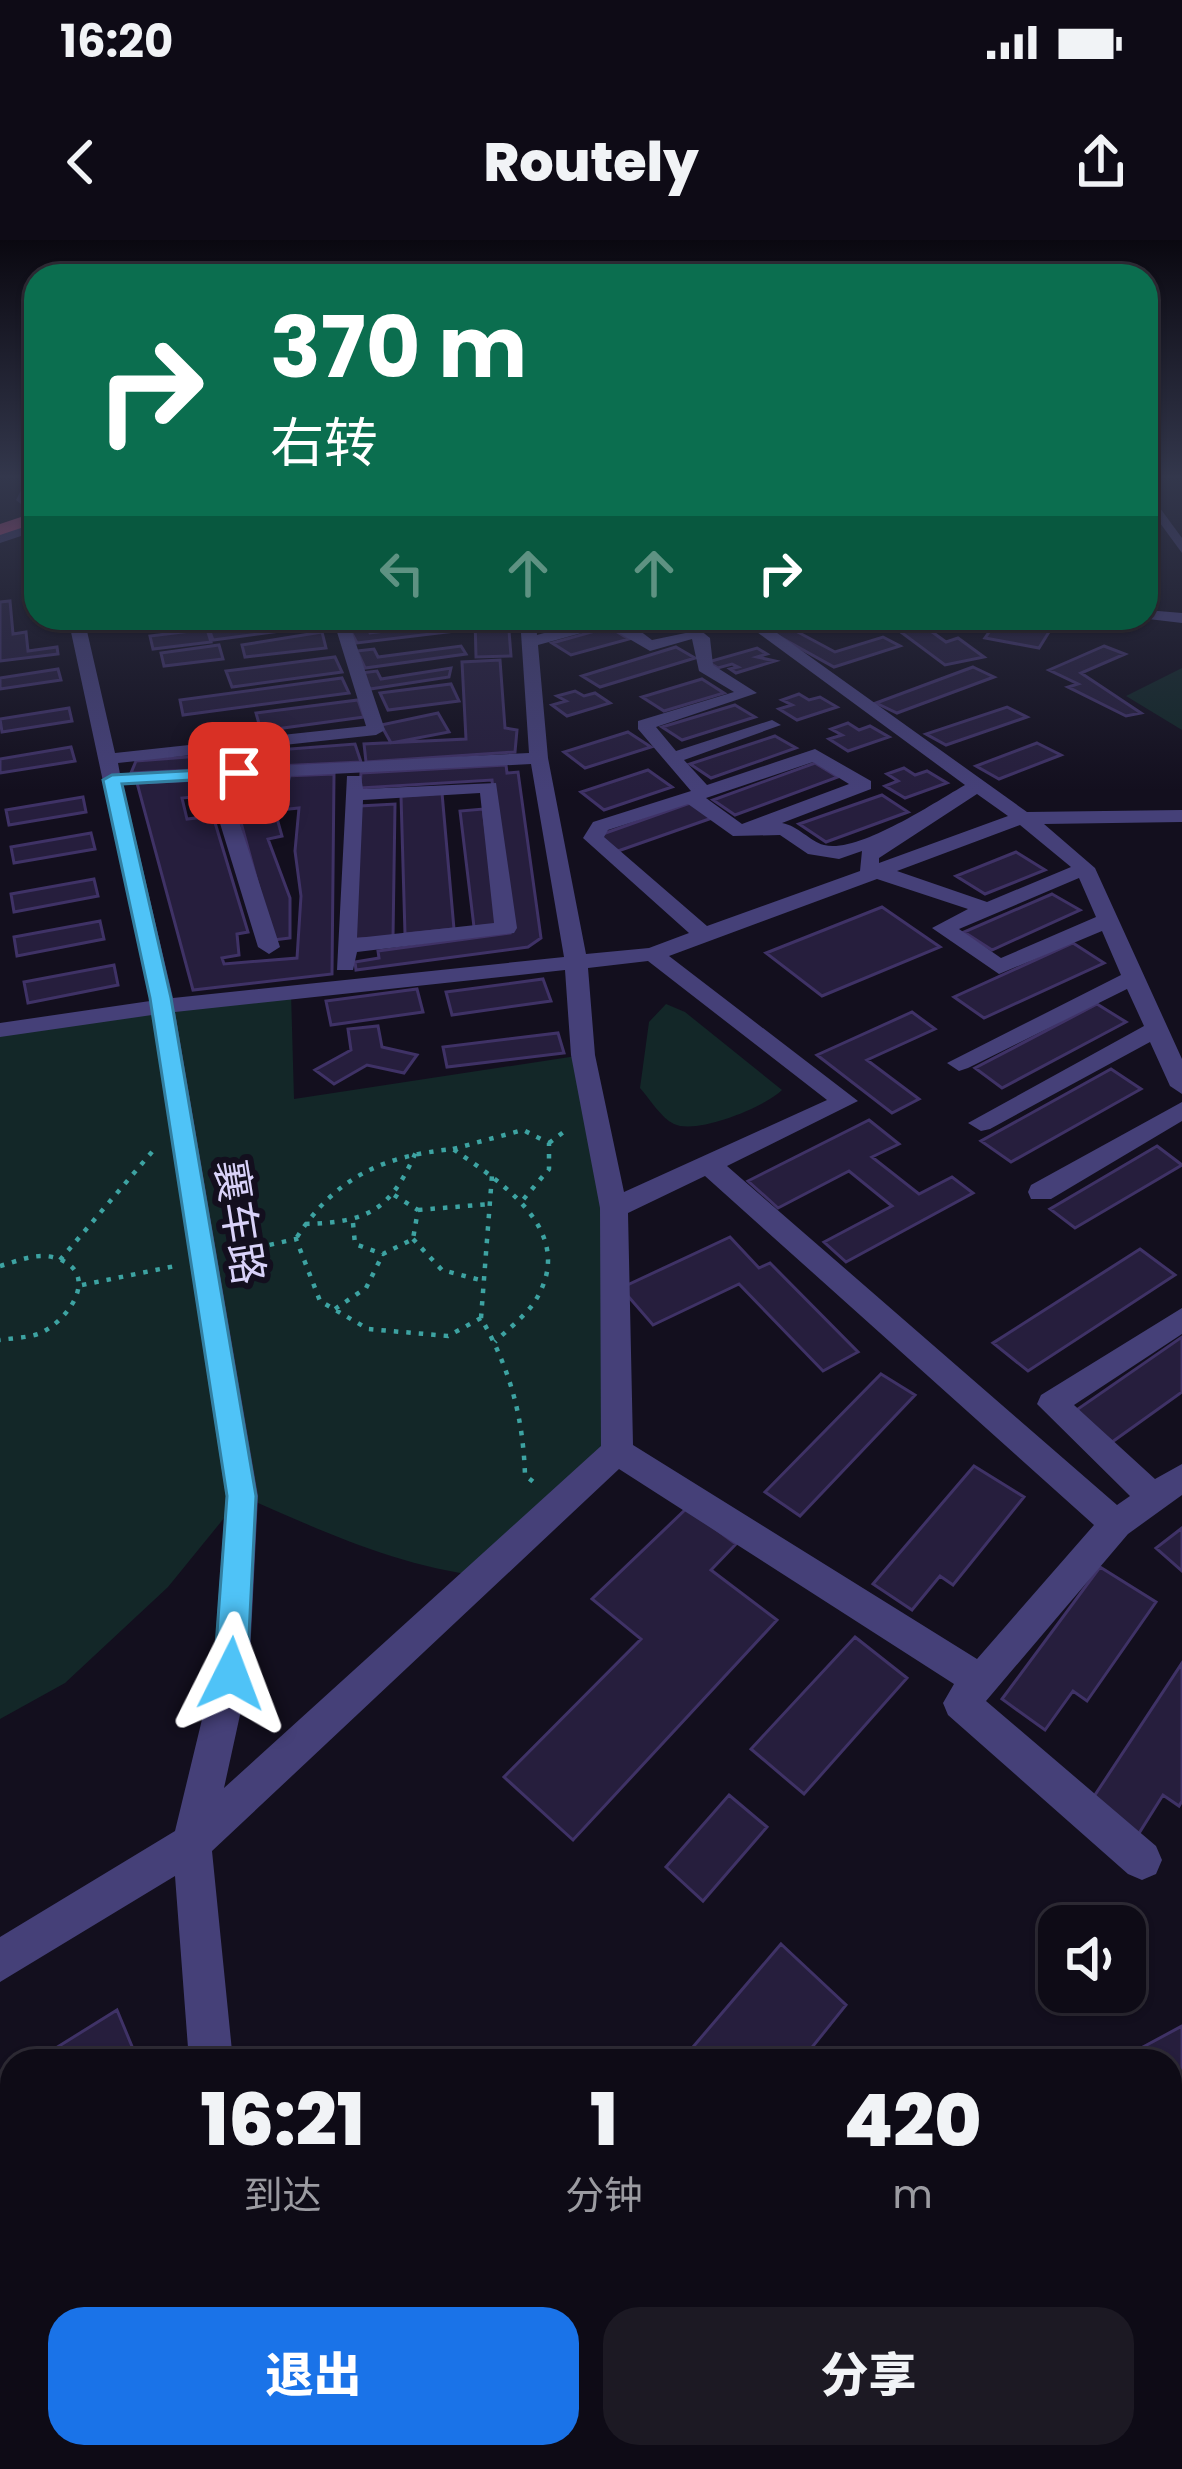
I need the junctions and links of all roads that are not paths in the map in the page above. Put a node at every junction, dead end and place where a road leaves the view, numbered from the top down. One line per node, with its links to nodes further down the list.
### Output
1 (79, 630): 10 (street, 襄车路)
2 (345, 630): 10 (street)
3 (529, 630): 7 (street)
4 (627, 630): 8 (street)
5 (763, 630): 12 (street)
6 (772, 725): 8 (street)
7 (539, 758): 9 (street); 27 (street)
8 (672, 758): 14 (street)
9 (354, 767): 11 (street); 13 (street)
10 (110, 769): 11 (street); 30 (street, 襄车路)
11 (282, 771): 24 (street)
12 (978, 785): 16 (street); 18 (street)
13 (354, 795): 25 (street); 25 (street)
14 (697, 795): 17 (street); 17 (street); 23 (street)
15 (1182, 816): 16 (street)
16 (1022, 818): 19 (street); 20 (street)
17 (753, 827): 18 (street)
18 (907, 828): 20 (street)
19 (1085, 868): 21 (street); 22 (street)
20 (874, 873): 21 (street); 23 (street)
21 (988, 909): 22 (street)
22 (1108, 920): 28 (street)
23 (704, 935): 26 (street)
24 (269, 946)
25 (346, 946): 29 (street)
26 (653, 954): 27 (street); 37 (street)
27 (576, 959): 29 (street); 39 (street)
28 (1134, 977): 31 (street); 33 (street)
29 (343, 986): 30 (street)
30 (162, 1006): 32 (street); 46 (street, 襄车路)
31 (1156, 1029): 34 (street); 36 (street)
32 (0, 1030)
33 (959, 1063)
34 (1182, 1086)
35 (1182, 1110): 38 (street)
36 (981, 1123)
37 (709, 1166): 39 (street); 44 (street)
38 (1041, 1192)
39 (614, 1208): 41 (street)
40 (1182, 1319): 43 (street)
41 (617, 1450): 45 (street); 46 (street)
42 (1182, 1477): 43 (street)
43 (1153, 1497): 44 (street)
44 (1115, 1524): 45 (street)
45 (981, 1681): 47 (street)
46 (191, 1843): 48 (street); 49 (street, 襄车路)
47 (1142, 1860)
48 (0, 1961)
49 (210, 2049)

